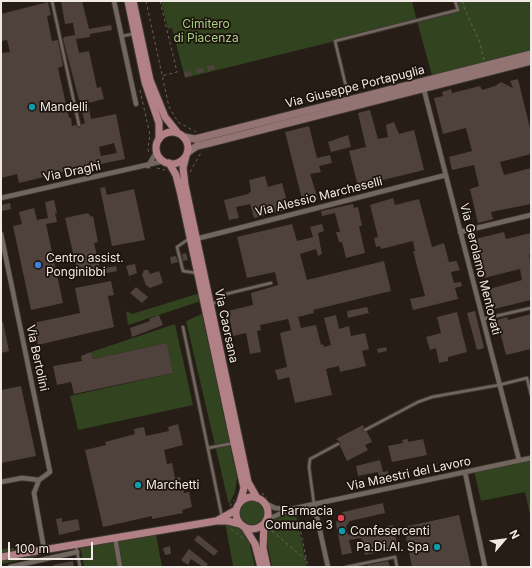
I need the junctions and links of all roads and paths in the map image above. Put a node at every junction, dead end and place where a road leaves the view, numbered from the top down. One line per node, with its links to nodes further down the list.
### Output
1 (52, 1): 19 (lane)
2 (114, 1): 10 (street)
3 (128, 1): 9 (main road)
4 (134, 1): 20 (main road)
5 (146, 1): 14 (path)
6 (160, 1): 14 (path)
7 (455, 1): 17 (lane)
8 (463, 1): 13 (path)
9 (135, 34): 10 (lane); 22 (main road)
10 (122, 36): 18 (street)
11 (531, 54): 13 (main road, Via Giuseppe Portapuglia)
12 (531, 61): 15 (main road, Via Giuseppe Portapuglia)
13 (485, 66): 15 (main road, Via Giuseppe Portapuglia)
14 (161, 76): 23 (path)
15 (423, 85): 17 (main road, Via Giuseppe Portapuglia); 23 (main road, Via Giuseppe Portapuglia); 30 (street, Via Gerolamo Mentovati)
16 (140, 89): 26 (path)
17 (349, 100): 23 (main road, Via Giuseppe Portapuglia)
18 (136, 104)
19 (79, 124)
20 (177, 132): 21 (main road); 22 (main road)
21 (184, 137): 23 (main road, Via Giuseppe Portapuglia); 25 (main road)
22 (159, 138): 24 (main road)
23 (199, 142): 25 (main road, Via Giuseppe Portapuglia); 29 (path)
24 (157, 151): 26 (street); 27 (main road)
25 (187, 154): 27 (main road); 36 (main road, Via Caorsana)
26 (151, 164): 27 (street, Via Draghi); 27 (path); 31 (street, Via Draghi)
27 (166, 165): 36 (main road, Via Caorsana)
28 (88, 167): 31 (lane)
29 (190, 172)
30 (446, 175): 34 (street, Via Gerolamo Mentovati); 36 (street, Via Alessio Marcheselli)
31 (90, 178): 32 (street, Via Draghi)
32 (1, 198)
33 (531, 215): 34 (street)
34 (460, 232): 41 (street, Via Gerolamo Mentovati)
35 (1, 234): 52 (street, Via Bertolini)
36 (193, 238): 37 (main road, Via Caorsana); 37 (lane); 39 (main road, Via Caorsana)
37 (198, 274): 46 (main road, Via Caorsana)
38 (271, 283): 39 (lane)
39 (210, 304): 55 (main road, Via Caorsana)
40 (531, 308): 41 (lane)
41 (482, 319): 43 (street, Via Gerolamo Mentovati)
42 (183, 328): 48 (lane)
43 (499, 385): 44 (lane); 45 (lane); 50 (street, Via Gerolamo Mentovati)
44 (531, 395)
45 (365, 430)
46 (234, 443): 48 (lane); 56 (main road, Via Caorsana)
47 (338, 444): 58 (lane)
48 (208, 448): 63 (lane)
49 (531, 458): 50 (street, Via Maestri del Lavoro)
50 (518, 460): 51 (street, Via Maestri del Lavoro)
51 (465, 472): 58 (street, Via Maestri del Lavoro); 84 (street)
52 (39, 480): 53 (street); 71 (street)
53 (1, 482)
54 (260, 490): 57 (path)
55 (257, 498): 56 (main road); 57 (main road)
56 (238, 500): 60 (main road); 63 (path)
57 (267, 501): 59 (street, Via Maestri del Lavoro); 64 (main road)
58 (314, 504): 59 (street, Via Maestri del Lavoro); 81 (street)
59 (291, 509): 61 (street, Via Maestri del Lavoro)
60 (236, 510): 63 (main road); 65 (main road)
61 (279, 513): 64 (street, Via Maestri del Lavoro); 66 (path)
62 (286, 516): 74 (path)
63 (223, 519): 65 (main road); 67 (main road); 68 (path)
64 (266, 521): 65 (main road); 69 (main road)
65 (243, 526): 78 (main road)
66 (272, 531): 69 (path); 74 (path)
67 (115, 538): 70 (main road); 77 (street)
68 (244, 540)
69 (262, 540): 79 (main road)
70 (75, 544): 71 (main road); 72 (lane)
71 (44, 549): 73 (main road)
72 (77, 552): 75 (street); 76 (lane)
73 (1, 557)
74 (306, 560): 80 (path)
75 (10, 567)
76 (80, 567)
77 (120, 567)
78 (261, 567)
79 (267, 567)
80 (308, 567)
81 (328, 567)
82 (346, 567): 83 (lane)
83 (397, 567)
84 (485, 567)

